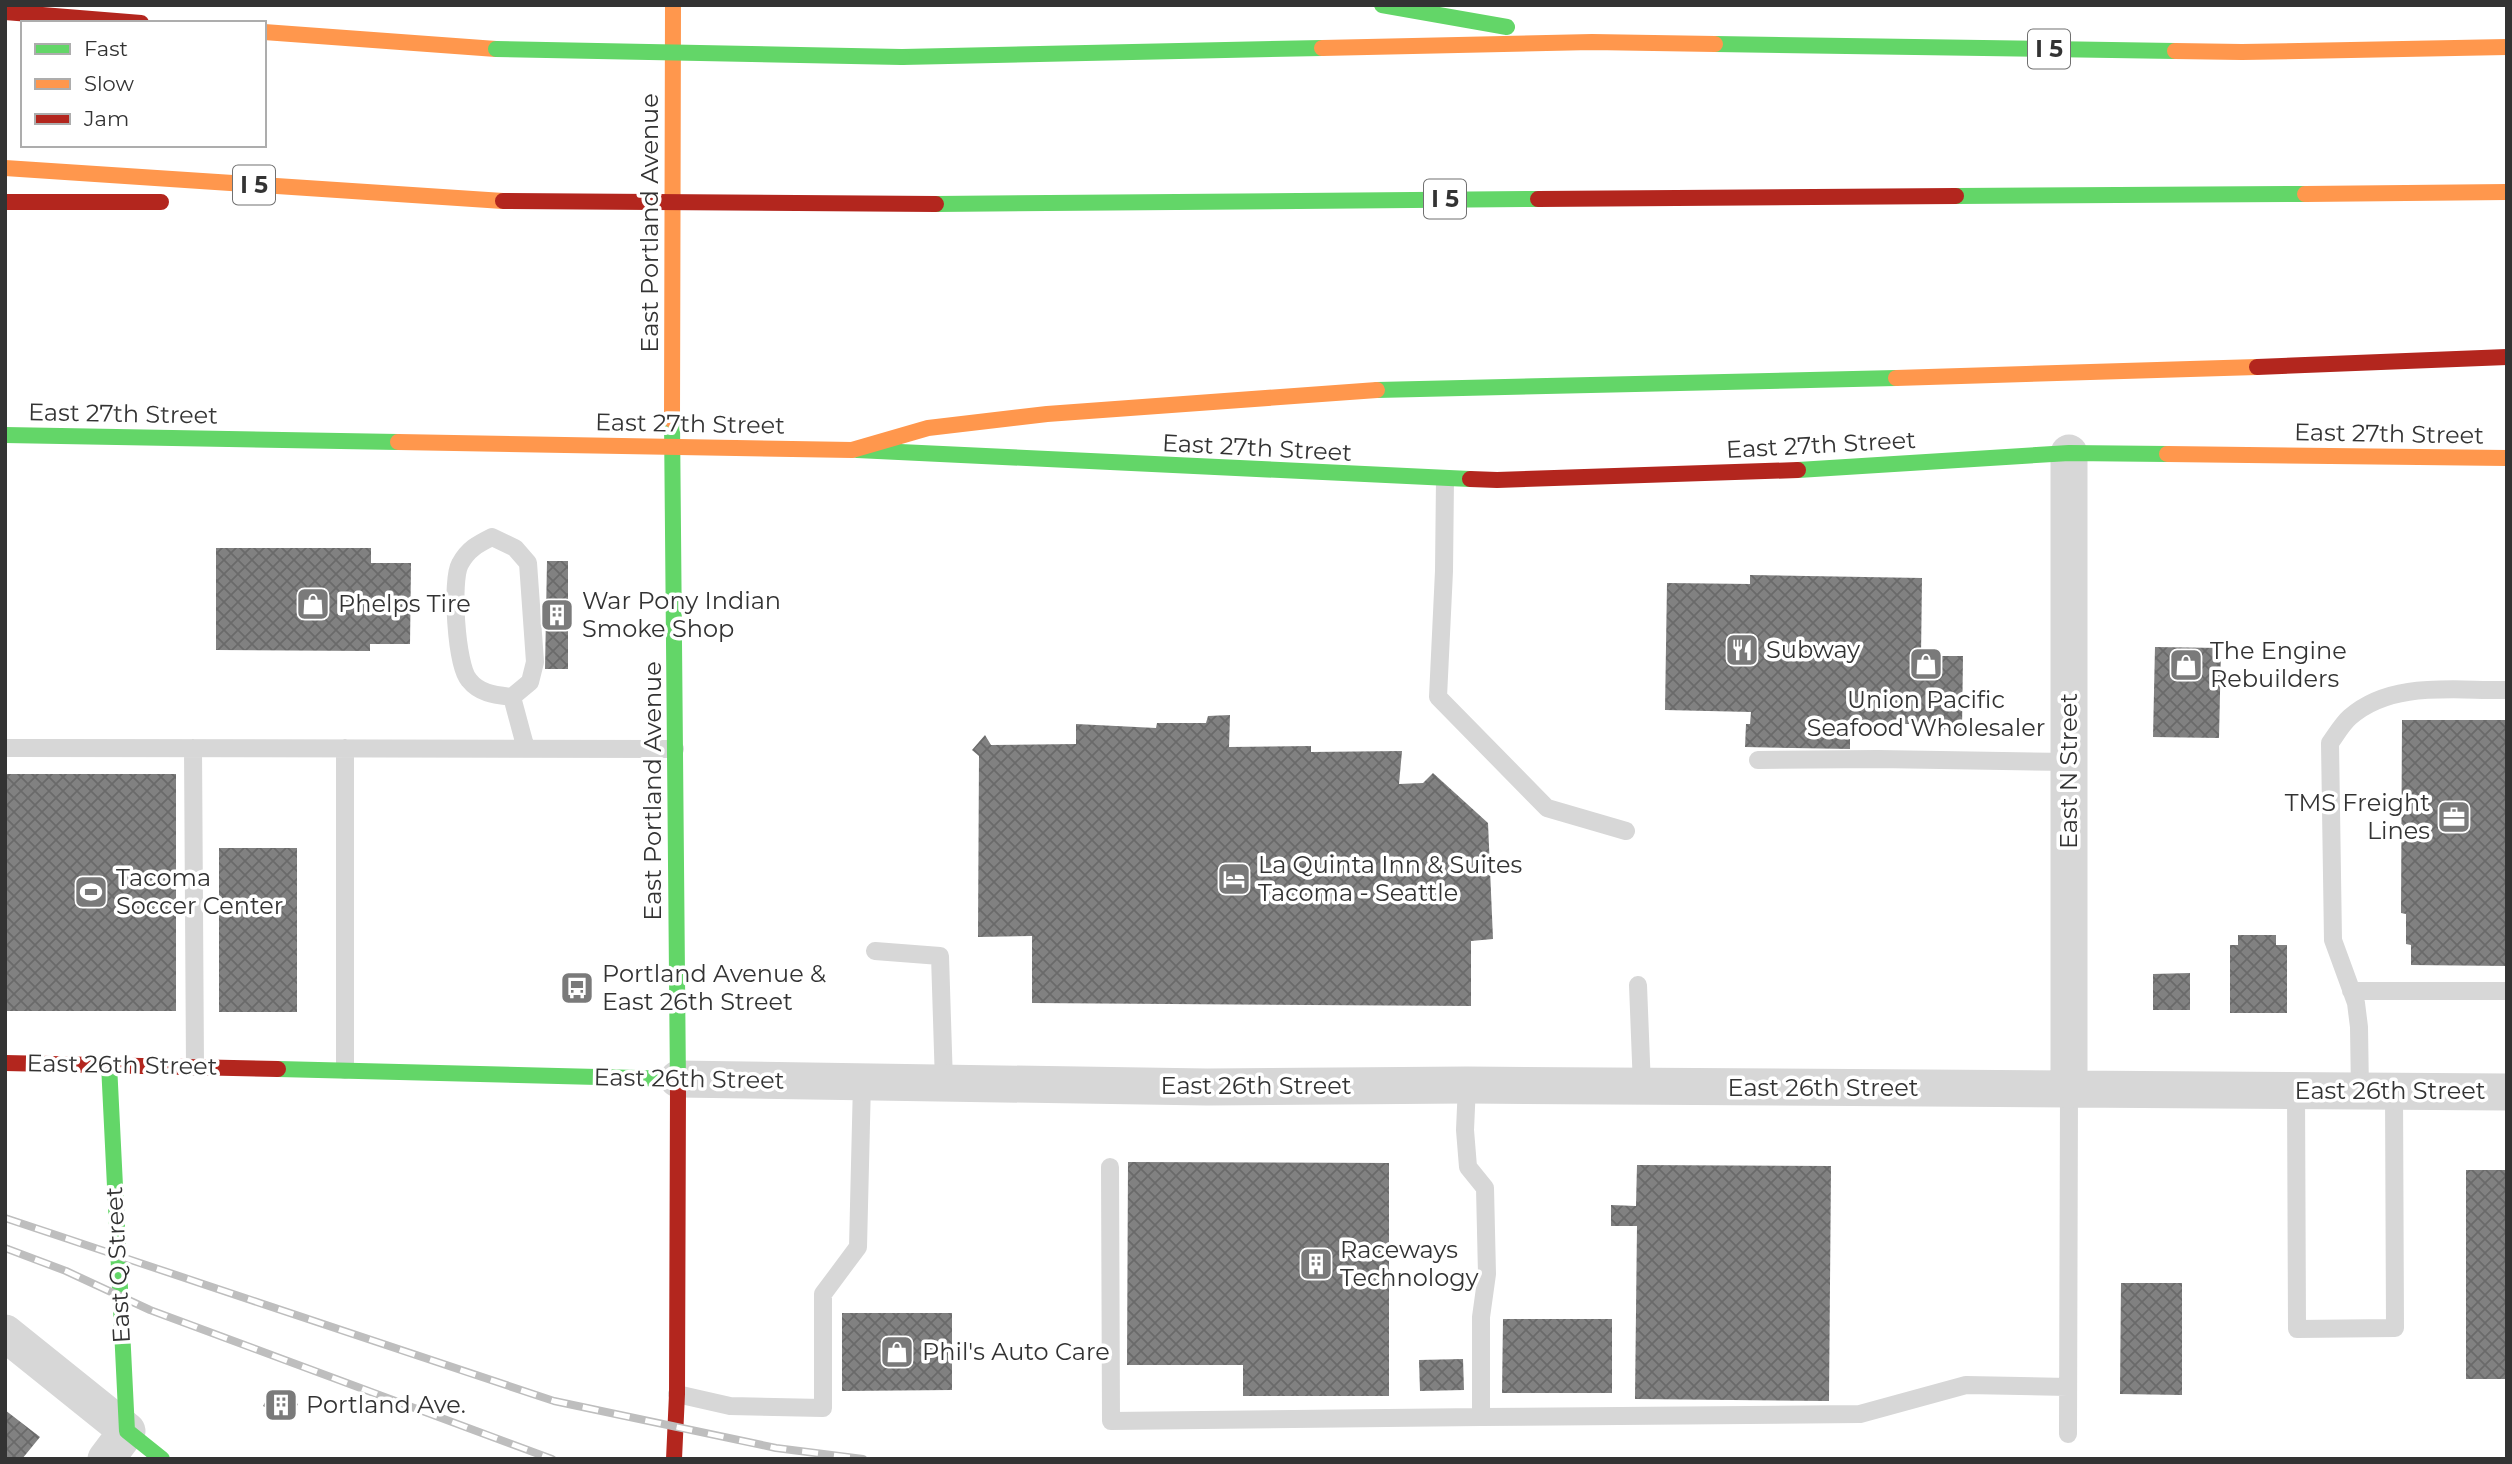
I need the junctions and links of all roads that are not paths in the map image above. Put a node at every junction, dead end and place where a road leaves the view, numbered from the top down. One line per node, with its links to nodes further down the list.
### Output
1 (673, 5): 16 (main road, East Portland Avenue)
2 (1382, 5): 6 (main road)
3 (5, 12): 4 (main road)
4 (116, 21)
5 (266, 32): 6 (main road, I 5, bridge)
6 (1592, 43): 7 (main road, I 5)
7 (2507, 47)
8 (5, 168): 10 (main road, I 5)
9 (2507, 191): 10 (main road, I 5, bridge)
10 (503, 201): 13 (main road)
11 (5, 202): 12 (main road)
12 (171, 202)
13 (268, 202)
14 (2507, 357): 17 (main road)
15 (5, 435): 16 (main road, East 27th Street)
16 (672, 446): 17 (main road, East 27th Street); 27 (main road, East Portland Avenue)
17 (852, 450): 20 (main road, East 27th Street)
18 (2069, 453): 19 (main road, East 27th Street); 20 (main road, East 27th Street); 29 (street, East N Street)
19 (2507, 458)
20 (1445, 480): 30 (lane)
21 (2507, 690): 34 (lane)
22 (512, 697): 22 (lane); 26 (lane)
23 (5, 748): 24 (lane)
24 (192, 748): 25 (lane); 37 (lane)
25 (345, 748): 26 (lane); 38 (lane)
26 (526, 749): 27 (lane)
27 (675, 749): 39 (main road, East Portland Avenue)
28 (1758, 760): 29 (lane)
29 (2069, 762): 44 (street, East N Street)
30 (1626, 831)
31 (875, 951): 41 (lane)
32 (1638, 985): 43 (lane)
33 (2507, 991): 34 (lane)
34 (2351, 992): 46 (lane)
35 (5, 1063): 36 (main road, East 26th Street)
36 (109, 1064): 37 (main road, East 26th Street); 54 (main road, East Q Street)
37 (195, 1067): 38 (main road, East 26th Street)
38 (345, 1070): 39 (main road, East 26th Street)
39 (678, 1079): 40 (street, East 26th Street); 51 (main road, East Portland Avenue)
40 (863, 1082): 41 (street, East 26th Street); 51 (lane)
41 (944, 1083): 42 (street, East 26th Street)
42 (1466, 1086): 43 (street, East 26th Street); 52 (lane)
43 (1642, 1087): 44 (street, East 26th Street)
44 (2069, 1090): 45 (street, East 26th Street); 50 (lane)
45 (2296, 1091): 46 (street, East 26th Street); 46 (lane)
46 (2377, 1091): 47 (street, East 26th Street)
47 (2507, 1092)
48 (1110, 1167): 52 (lane)
49 (5, 1333): 54 (street)
50 (2068, 1387): 52 (lane); 53 (lane)
51 (677, 1394): 55 (main road, East Portland Avenue)
52 (1481, 1416)
53 (2068, 1434)
54 (117, 1445): 56 (main road)
55 (675, 1456)
56 (162, 1459)

